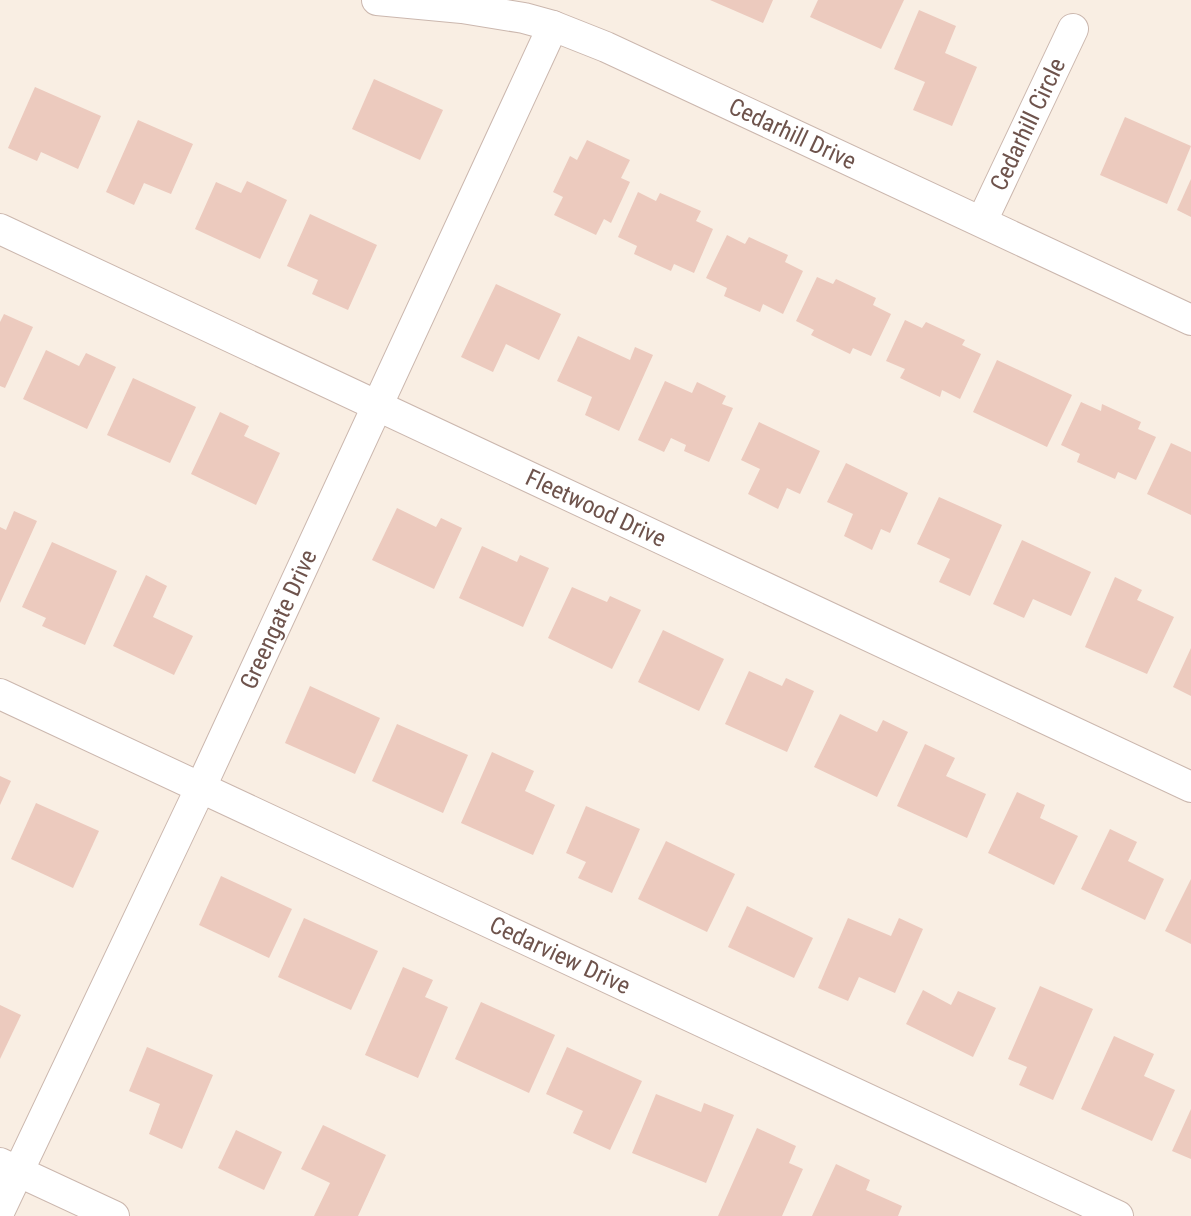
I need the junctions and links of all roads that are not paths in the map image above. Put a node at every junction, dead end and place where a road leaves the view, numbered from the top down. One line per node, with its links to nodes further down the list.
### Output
1 (377, 0): 2 (street, Cedarhill Drive)
2 (553, 26): 4 (street, Cedarhill Drive); 7 (street, Greengate Drive)
3 (1073, 29): 4 (street, Cedarhill Circle)
4 (982, 221): 6 (street, Cedarhill Drive)
5 (0, 229): 7 (street, Fleetwood Drive)
6 (1191, 320)
7 (377, 404): 9 (street, Fleetwood Drive); 10 (street, Greengate Drive)
8 (0, 694): 10 (street, Cedarview Drive)
9 (1191, 787)
10 (200, 789): 11 (street, Greengate Drive); 14 (street, Cedarview Drive)
11 (9, 1167): 12 (street, Greengate Drive); 13 (street)
12 (0, 1210)
13 (114, 1216)
14 (1118, 1216)

